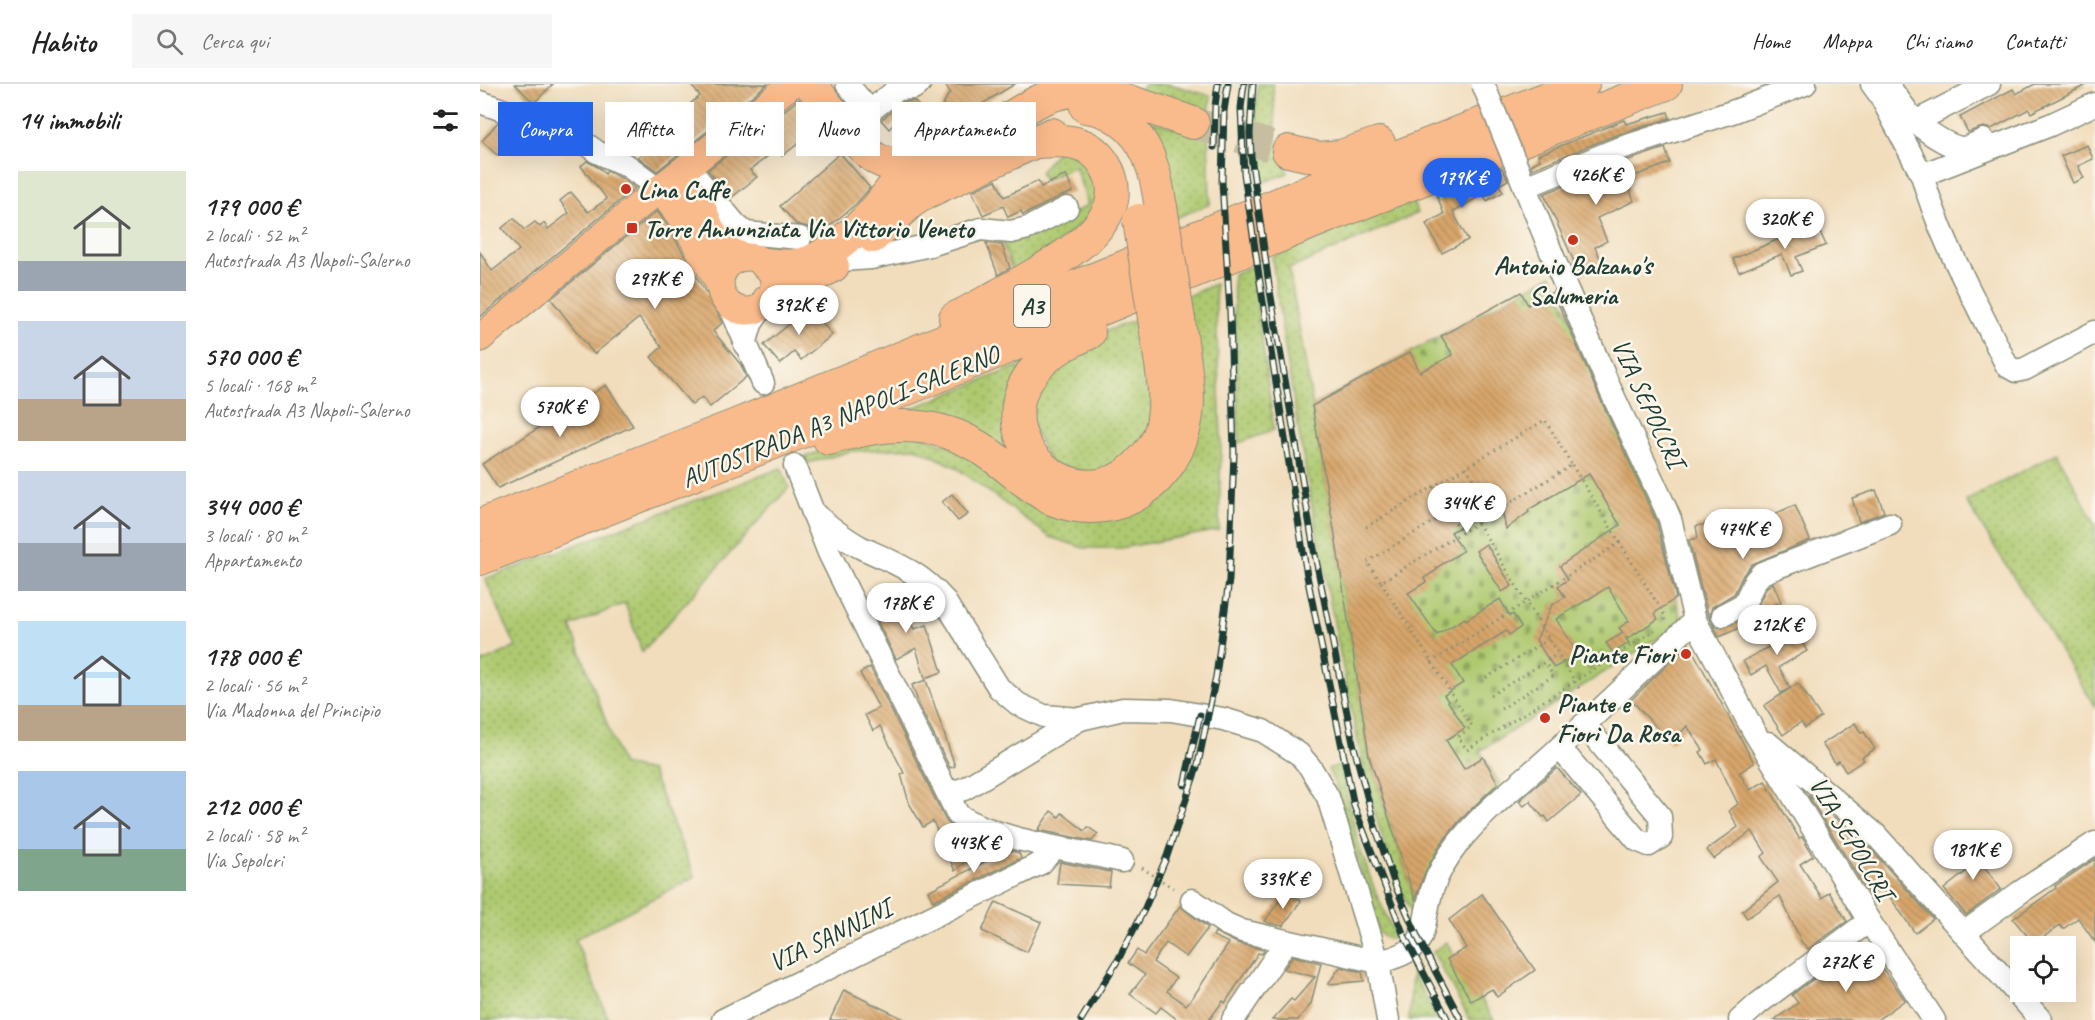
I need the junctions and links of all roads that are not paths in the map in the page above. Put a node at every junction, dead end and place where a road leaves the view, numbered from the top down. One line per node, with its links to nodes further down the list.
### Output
1 (792, 84): 27 (main road)
2 (810, 84): 23 (highway)
3 (847, 84): 4 (street)
4 (919, 84)
5 (1483, 84): 28 (street, VIA SEPOLCRI, bridge)
6 (1543, 84): 22 (highway)
7 (1583, 84): 44 (highway, AUTOSTRADA A3 NAPOLI-SALERNO / A3)
8 (1666, 84): 34 (highway, AUTOSTRADA A3 NAPOLI-SALERNO / A3)
9 (1805, 84): 28 (street)
10 (1872, 84): 26 (street)
11 (1887, 84): 18 (street)
12 (1989, 84): 18 (street)
13 (2095, 88): 18 (street)
14 (480, 102): 27 (street)
15 (1036, 103): 19 (highway)
16 (2095, 104): 26 (street)
17 (1036, 113): 30 (highway)
18 (1915, 122)
19 (1193, 123)
20 (1036, 141): 30 (highway)
21 (1036, 142): 44 (highway)
22 (1288, 151)
23 (927, 156)
24 (937, 156): 35 (highway)
25 (1004, 156): 36 (highway)
26 (1922, 175): 40 (street)
27 (675, 177): 32 (street); 35 (main road); 37 (main road); 41 (main road)
28 (1526, 187): 51 (street, VIA SEPOLCRI)
29 (1067, 208): 33 (street)
30 (1150, 213): 39 (highway, bridge)
31 (1011, 220): 33 (street)
32 (800, 238)
33 (930, 245): 36 (street)
34 (1237, 254): 39 (highway); 47 (highway, AUTOSTRADA A3 NAPOLI-SALERNO / A3)
35 (756, 260): 37 (main road); 38 (main road)
36 (842, 260): 38 (highway)
37 (724, 295): 38 (main road); 42 (street)
38 (766, 304): 42 (street)
39 (1167, 326): 47 (highway)
40 (2095, 332)
41 (480, 338)
42 (745, 345): 43 (street)
43 (763, 383)
44 (736, 425): 49 (highway, AUTOSTRADA A3 NAPOLI-SALERNO / A3)
45 (795, 466): 46 (street)
46 (813, 513): 52 (street); 56 (street)
47 (595, 515): 50 (highway, AUTOSTRADA A3 NAPOLI-SALERNO / A3)
48 (1890, 524): 51 (street)
49 (480, 525)
50 (480, 559)
51 (1706, 620): 53 (street); 54 (street, VIA SEPOLCRI)
52 (1080, 719): 56 (street); 64 (street)
53 (1584, 724): 55 (street); 55 (street)
54 (1753, 730): 61 (street, VIA SEPOLCRI); 62 (street)
55 (1560, 747): 64 (street)
56 (948, 793): 58 (street)
57 (2095, 843): 62 (street)
58 (1054, 848): 59 (street); 65 (street, VIA SANNINI)
59 (1132, 865)
60 (1182, 894): 63 (street)
61 (1869, 921): 68 (street); 69 (street, VIA SEPOLCRI)
62 (1964, 933): 70 (street)
63 (1286, 942): 64 (street); 66 (street)
64 (1378, 962): 67 (street)
65 (723, 1020)
66 (1233, 1020)
67 (1388, 1020)
68 (1740, 1020)
69 (1934, 1020)
70 (2041, 1020)

